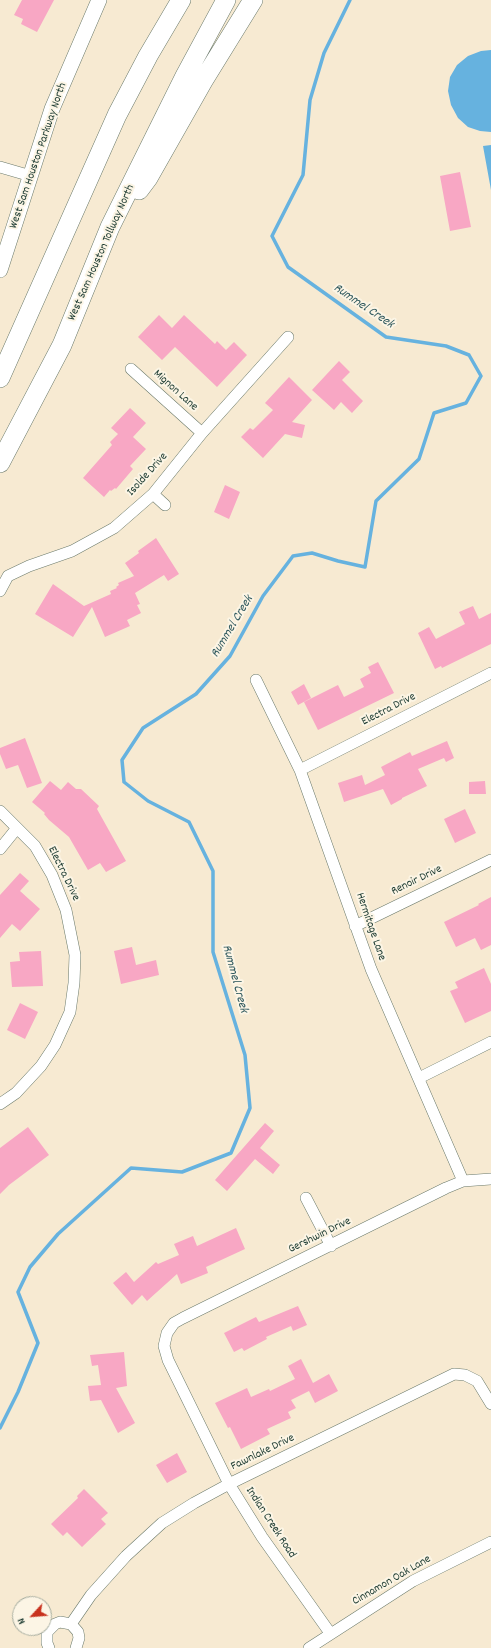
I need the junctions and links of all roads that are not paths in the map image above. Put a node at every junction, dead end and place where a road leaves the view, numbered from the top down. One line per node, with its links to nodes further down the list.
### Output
1 (99, 0): 6 (main road, West Sam Houston Parkway North)
2 (181, 0): 11 (highway)
3 (226, 0): 7 (highway, West Sam Houston Tollway North)
4 (248, 6): 7 (highway)
5 (0, 166): 6 (street)
6 (31, 176): 8 (main road, West Sam Houston Parkway North)
7 (110, 227): 13 (highway, West Sam Houston Tollway North)
8 (0, 270)
9 (288, 337): 12 (street, Isolde Drive)
10 (131, 369): 12 (street, Mignon Lane)
11 (0, 378)
12 (202, 432): 14 (street, Isolde Drive)
13 (0, 463)
14 (153, 494): 15 (street); 16 (street, Isolde Drive)
15 (165, 505)
16 (0, 591)
17 (491, 673): 19 (street, Electra Drive)
18 (256, 680): 19 (street, Hermitage Lane)
19 (300, 770): 24 (street, Hermitage Lane)
20 (0, 811): 21 (street, Electra Drive)
21 (18, 828): 22 (street); 27 (street, Electra Drive)
22 (0, 849)
23 (491, 860): 24 (street, Renoir Drive)
24 (355, 926): 26 (street, Hermitage Lane)
25 (491, 1042): 26 (street)
26 (419, 1078): 29 (street, Hermitage Lane)
27 (0, 1104)
28 (491, 1179): 29 (street, Gershwin Drive)
29 (463, 1181): 31 (street, Gershwin Drive)
30 (306, 1198): 31 (street)
31 (331, 1246): 32 (street, Gershwin Drive)
32 (167, 1333): 34 (street, Indian Creek Road)
33 (491, 1404): 34 (street, Fawnlake Drive)
34 (229, 1484): 36 (street, Fawnlake Drive); 37 (street, Indian Creek Road)
35 (491, 1542): 37 (street, Cinnamon Oak Lane)
36 (71, 1624): 38 (street); 39 (street)
37 (330, 1633): 40 (street, Cinnamon Oak Lane)
38 (49, 1648)
39 (76, 1648)
40 (310, 1648)

